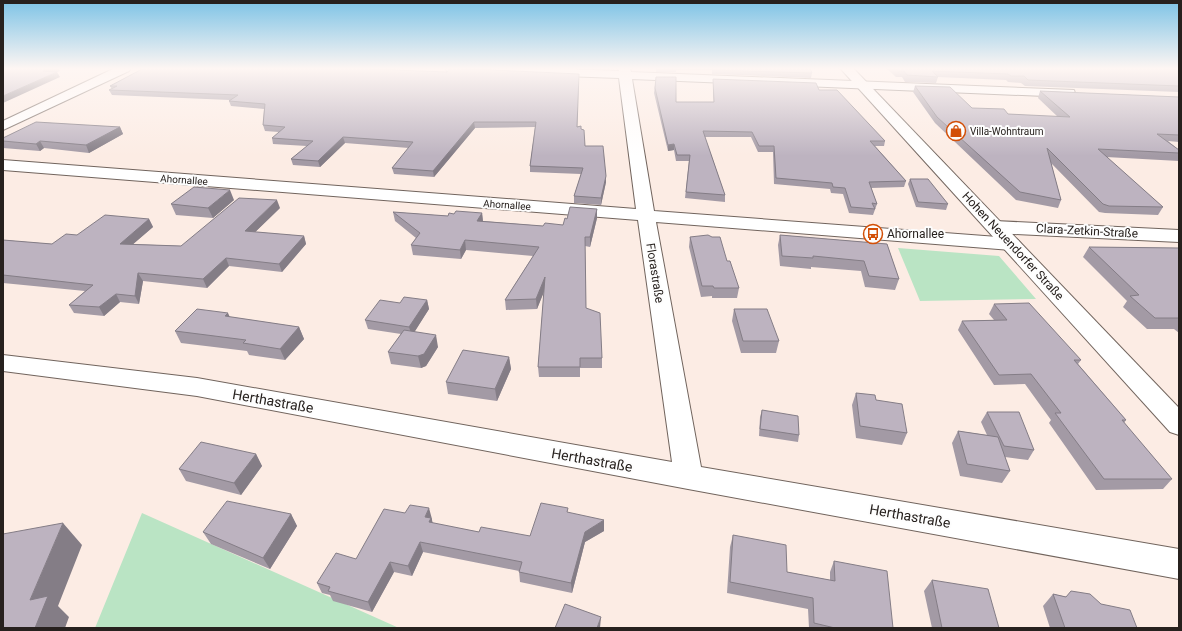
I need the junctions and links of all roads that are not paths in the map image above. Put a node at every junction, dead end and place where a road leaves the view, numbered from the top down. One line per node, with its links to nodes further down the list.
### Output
1 (63, 97): 4 (street)
2 (629, 97): 6 (street, Florastraße)
3 (874, 97): 7 (street, Hohen Neuendorfer Straße)
4 (3, 126)
5 (3, 165): 6 (street, Ahornallee)
6 (646, 215): 9 (street, Ahornallee); 12 (street, Florastraße)
7 (995, 226): 8 (street, Clara-Zetkin-Straße); 9 (street, Hohen Neuendorfer Straße)
8 (1179, 236)
9 (1011, 244): 11 (street, Hohen Neuendorfer Straße)
10 (3, 363): 12 (street, Herthastraße)
11 (1179, 425)
12 (688, 477): 13 (street, Herthastraße)
13 (1179, 564)

